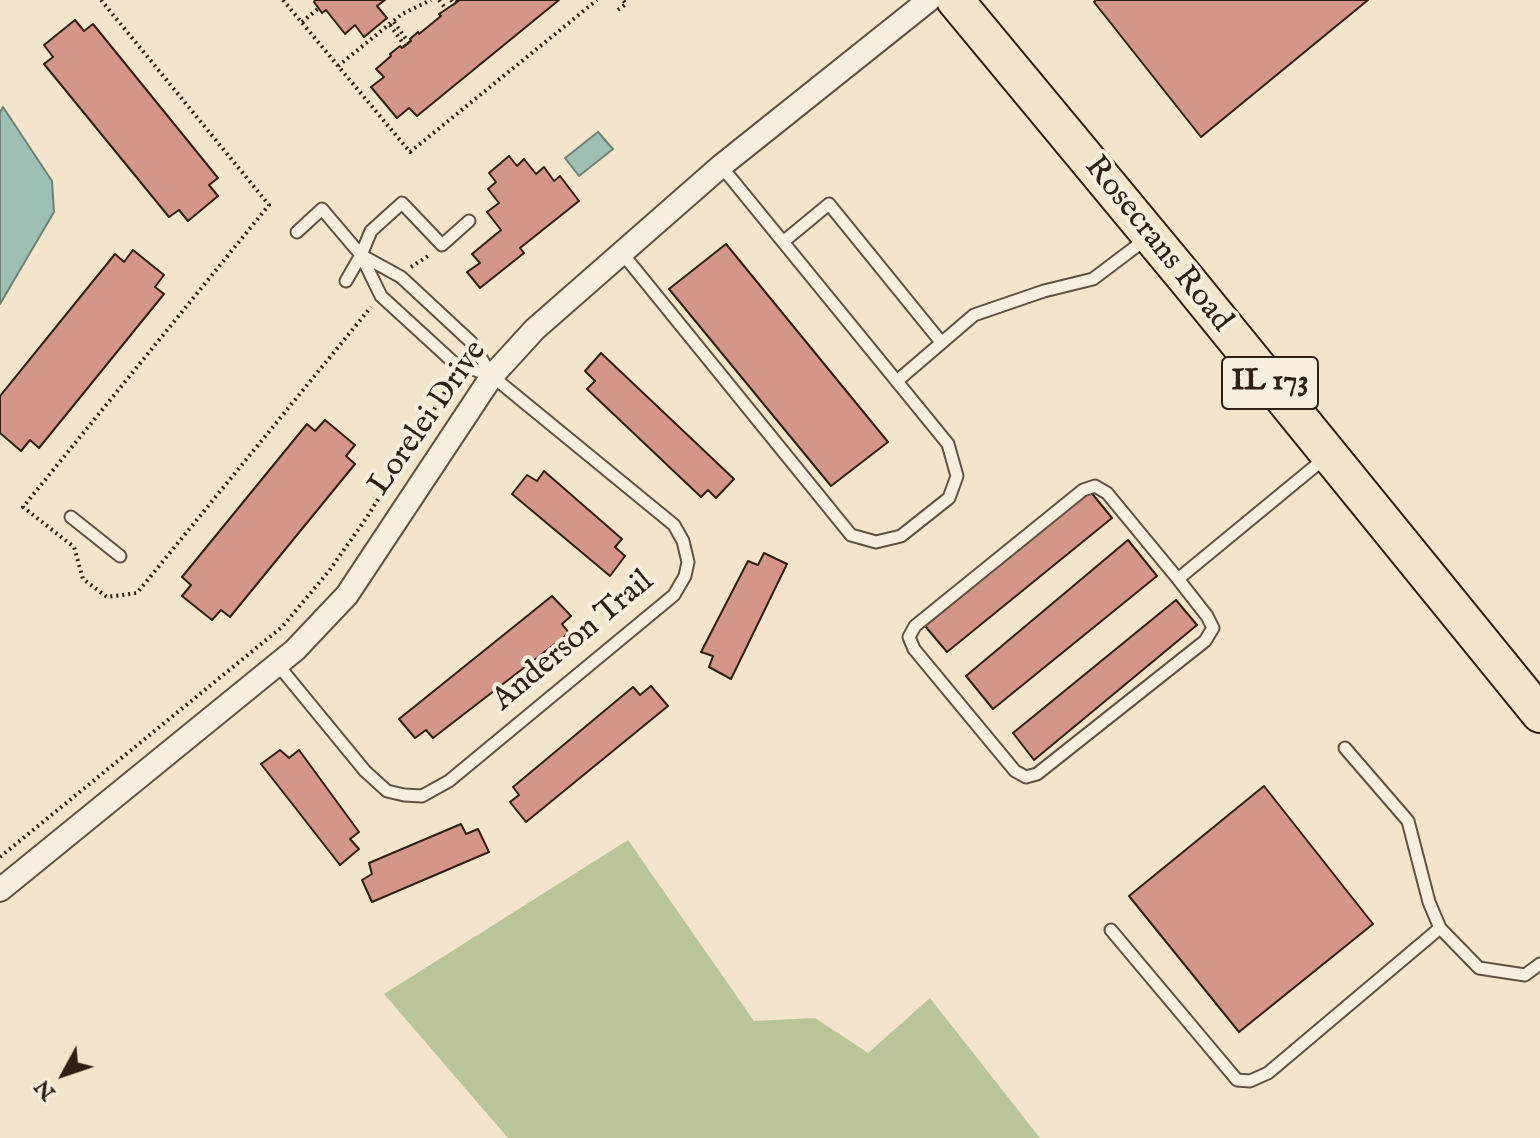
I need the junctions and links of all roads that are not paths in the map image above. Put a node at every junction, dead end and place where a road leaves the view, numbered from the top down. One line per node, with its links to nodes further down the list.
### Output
1 (929, 0): 3 (street, Lorelei Drive)
2 (955, 0): 6 (main road, Rosecrans Road / IL 173)
3 (721, 166): 7 (lane); 8 (street, Lorelei Drive)
4 (469, 221): 9 (lane)
5 (297, 232): 9 (lane)
6 (1150, 236): 11 (lane); 14 (main road, Rosecrans Road / IL 173)
7 (783, 242): 11 (lane); 13 (lane)
8 (622, 253): 12 (street, Lorelei Drive); 13 (lane)
9 (361, 255): 10 (lane); 12 (lane); 12 (lane)
10 (346, 281)
11 (941, 342): 13 (lane)
12 (492, 376): 18 (street, Lorelei Drive); 18 (lane, Anderson Trail)
13 (897, 381)
14 (1329, 455): 17 (lane); 19 (main road, Rosecrans Road / IL 173)
15 (71, 517): 16 (lane)
16 (120, 556)
17 (1178, 579): 17 (lane)
18 (278, 665): 21 (street, Lorelei Drive)
19 (1540, 714)
20 (1345, 748): 22 (lane)
21 (0, 890)
22 (1440, 928): 23 (lane); 24 (lane)
23 (1111, 930)
24 (1540, 964)

